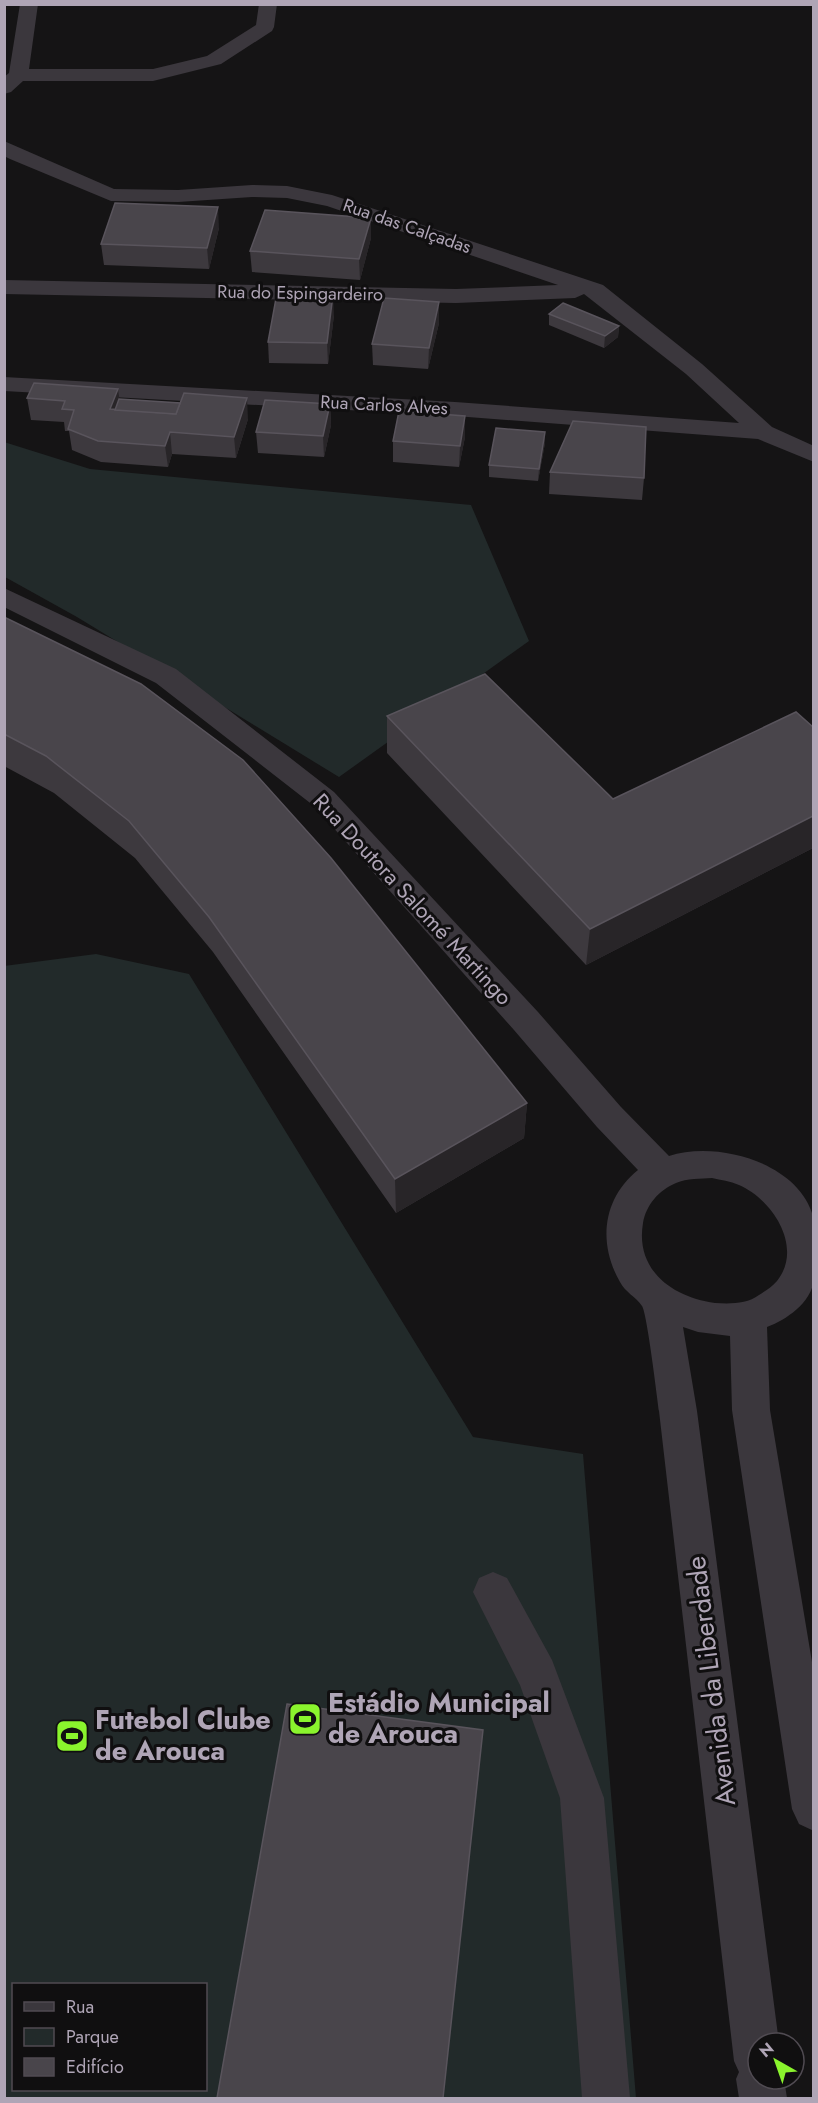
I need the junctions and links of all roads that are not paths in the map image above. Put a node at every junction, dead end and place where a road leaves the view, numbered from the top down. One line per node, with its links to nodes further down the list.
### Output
1 (29, 4): 3 (street)
2 (268, 4): 3 (street)
3 (11, 82)
4 (4, 147): 6 (street, Rua das Calçadas)
5 (4, 286): 6 (street, Rua do Espingardeiro)
6 (595, 290): 8 (street, Rua das Calçadas)
7 (4, 384): 8 (street, Rua Carlos Alves)
8 (763, 432): 9 (street)
9 (813, 455)
10 (4, 596): 11 (street, Rua Doutora Salomé Martingo)
11 (663, 1173): 12 (street); 13 (street)
12 (810, 1255): 14 (street)
13 (660, 1302): 14 (street); 17 (street, Avenida da Liberdade)
14 (748, 1317): 16 (street)
15 (493, 1593): 18 (street)
16 (813, 1809)
17 (754, 2031)
18 (606, 2098)

